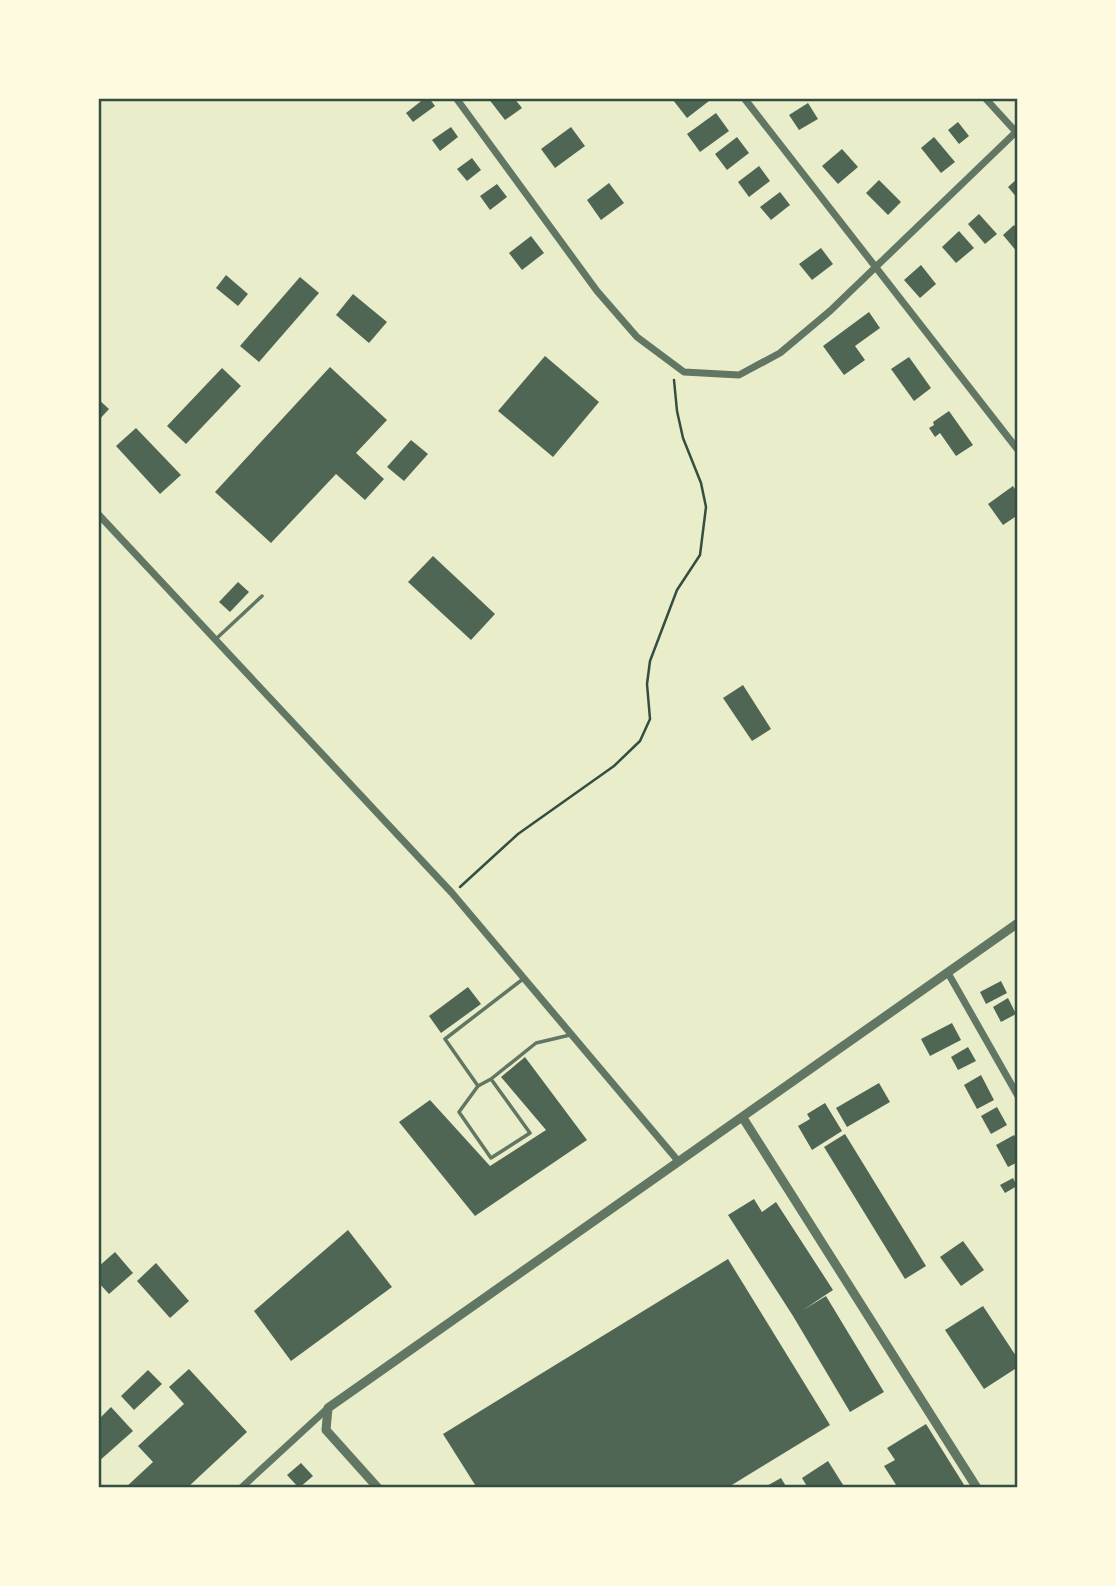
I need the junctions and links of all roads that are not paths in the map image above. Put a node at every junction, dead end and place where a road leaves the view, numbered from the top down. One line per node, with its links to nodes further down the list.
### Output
1 (456, 98): 5 (street)
2 (744, 98): 5 (street)
3 (985, 98): 4 (street)
4 (1017, 132): 5 (street)
5 (874, 268): 6 (street)
6 (1018, 450)
7 (98, 514): 9 (street)
8 (262, 596): 9 (lane)
9 (215, 640): 12 (street)
10 (1018, 923): 11 (street)
11 (948, 973): 16 (street); 17 (street)
12 (524, 978): 13 (street); 15 (lane)
13 (572, 1035): 14 (lane); 18 (street)
14 (491, 1079): 15 (lane); 15 (lane)
15 (478, 1086)
16 (1018, 1096)
17 (743, 1118): 18 (street); 22 (street)
18 (680, 1162): 19 (street)
19 (328, 1408): 20 (street); 21 (street)
20 (241, 1488)
21 (378, 1488)
22 (977, 1488)

